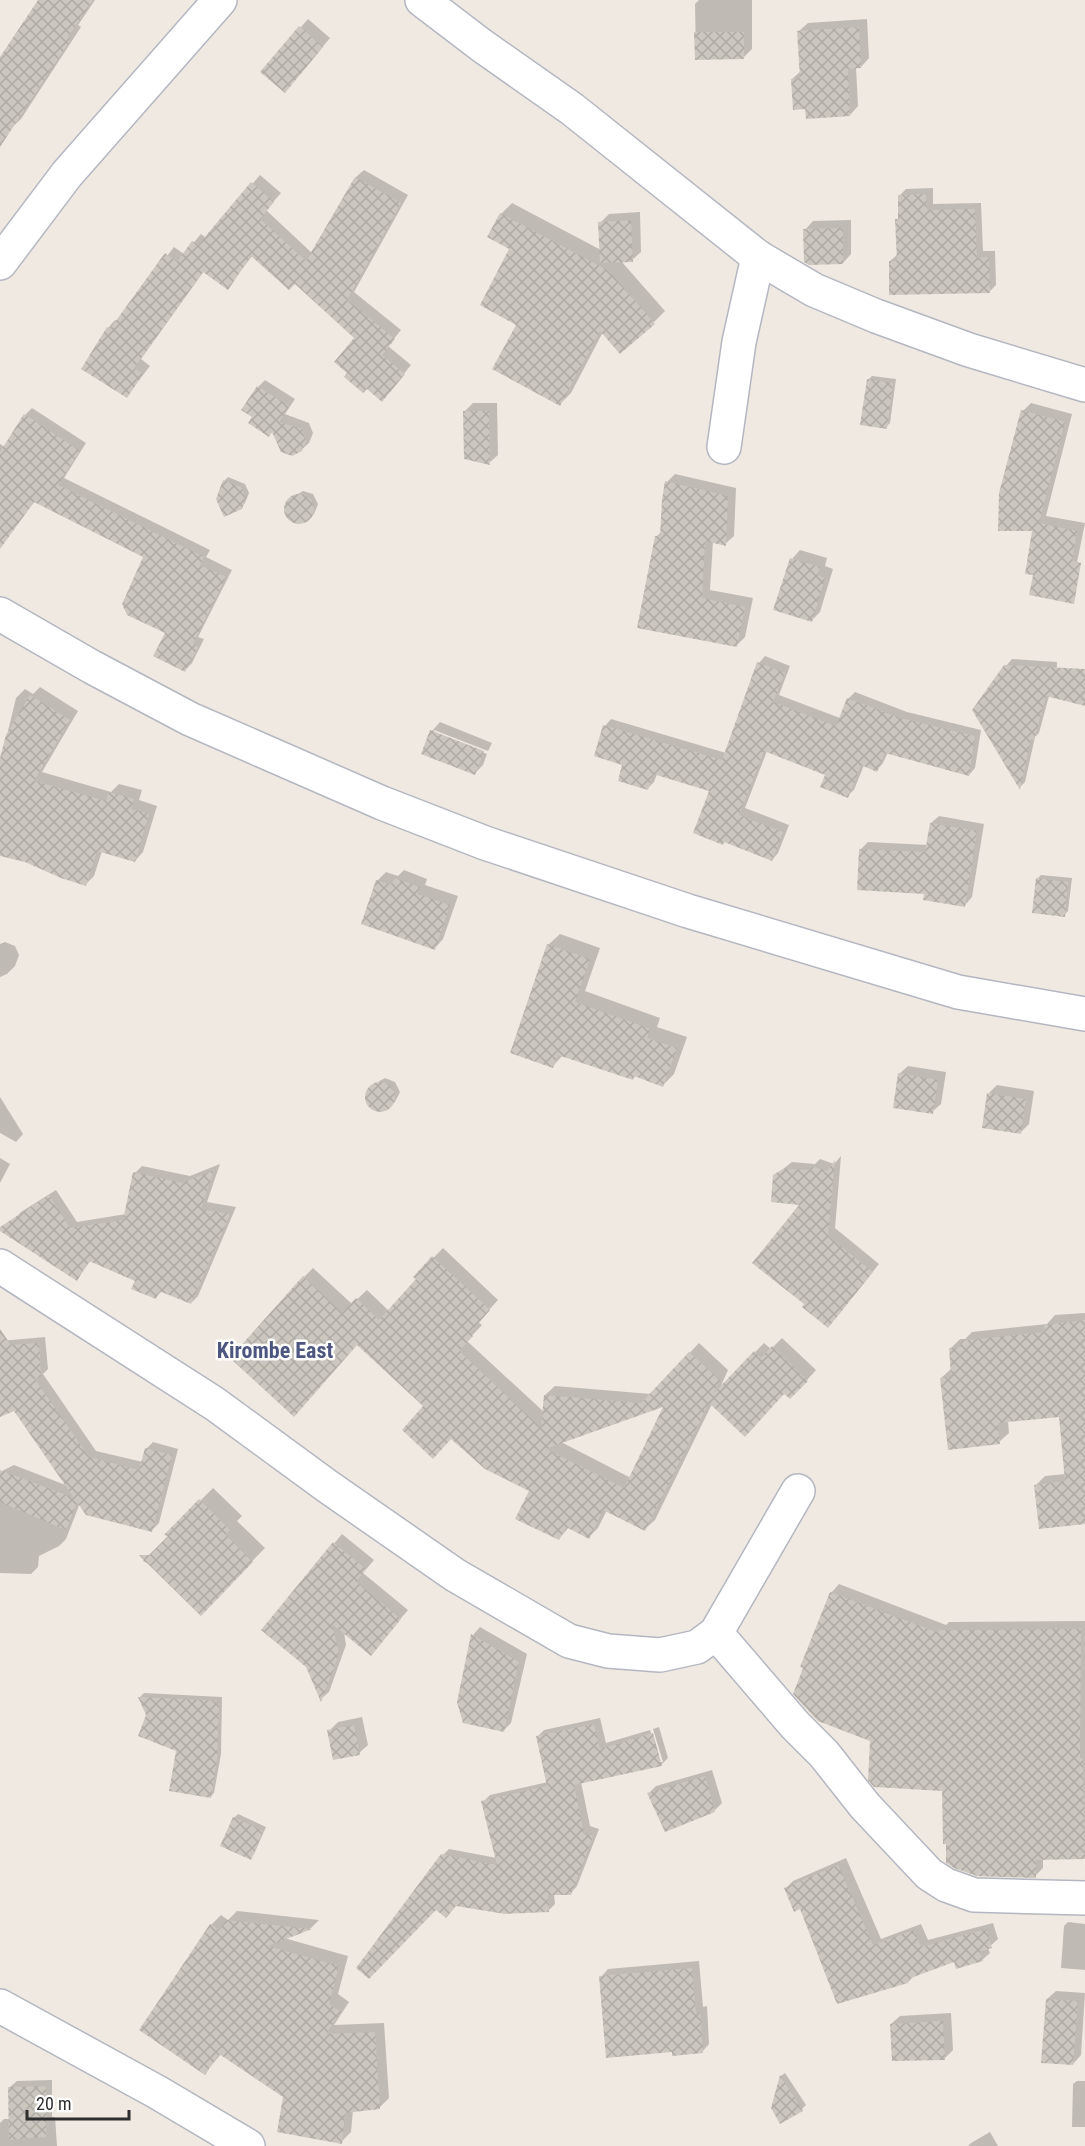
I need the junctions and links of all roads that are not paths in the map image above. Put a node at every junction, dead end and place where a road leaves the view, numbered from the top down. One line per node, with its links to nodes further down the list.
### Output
1 (220, 0): 4 (street)
2 (422, 0): 3 (street)
3 (758, 257): 5 (street); 6 (street)
4 (0, 263)
5 (1085, 385)
6 (724, 447)
7 (0, 614): 8 (street)
8 (1085, 1014)
9 (0, 1266): 11 (street)
10 (798, 1491): 11 (street)
11 (716, 1633): 12 (street)
12 (1085, 1898)
13 (0, 2006): 14 (street)
14 (248, 2146)

